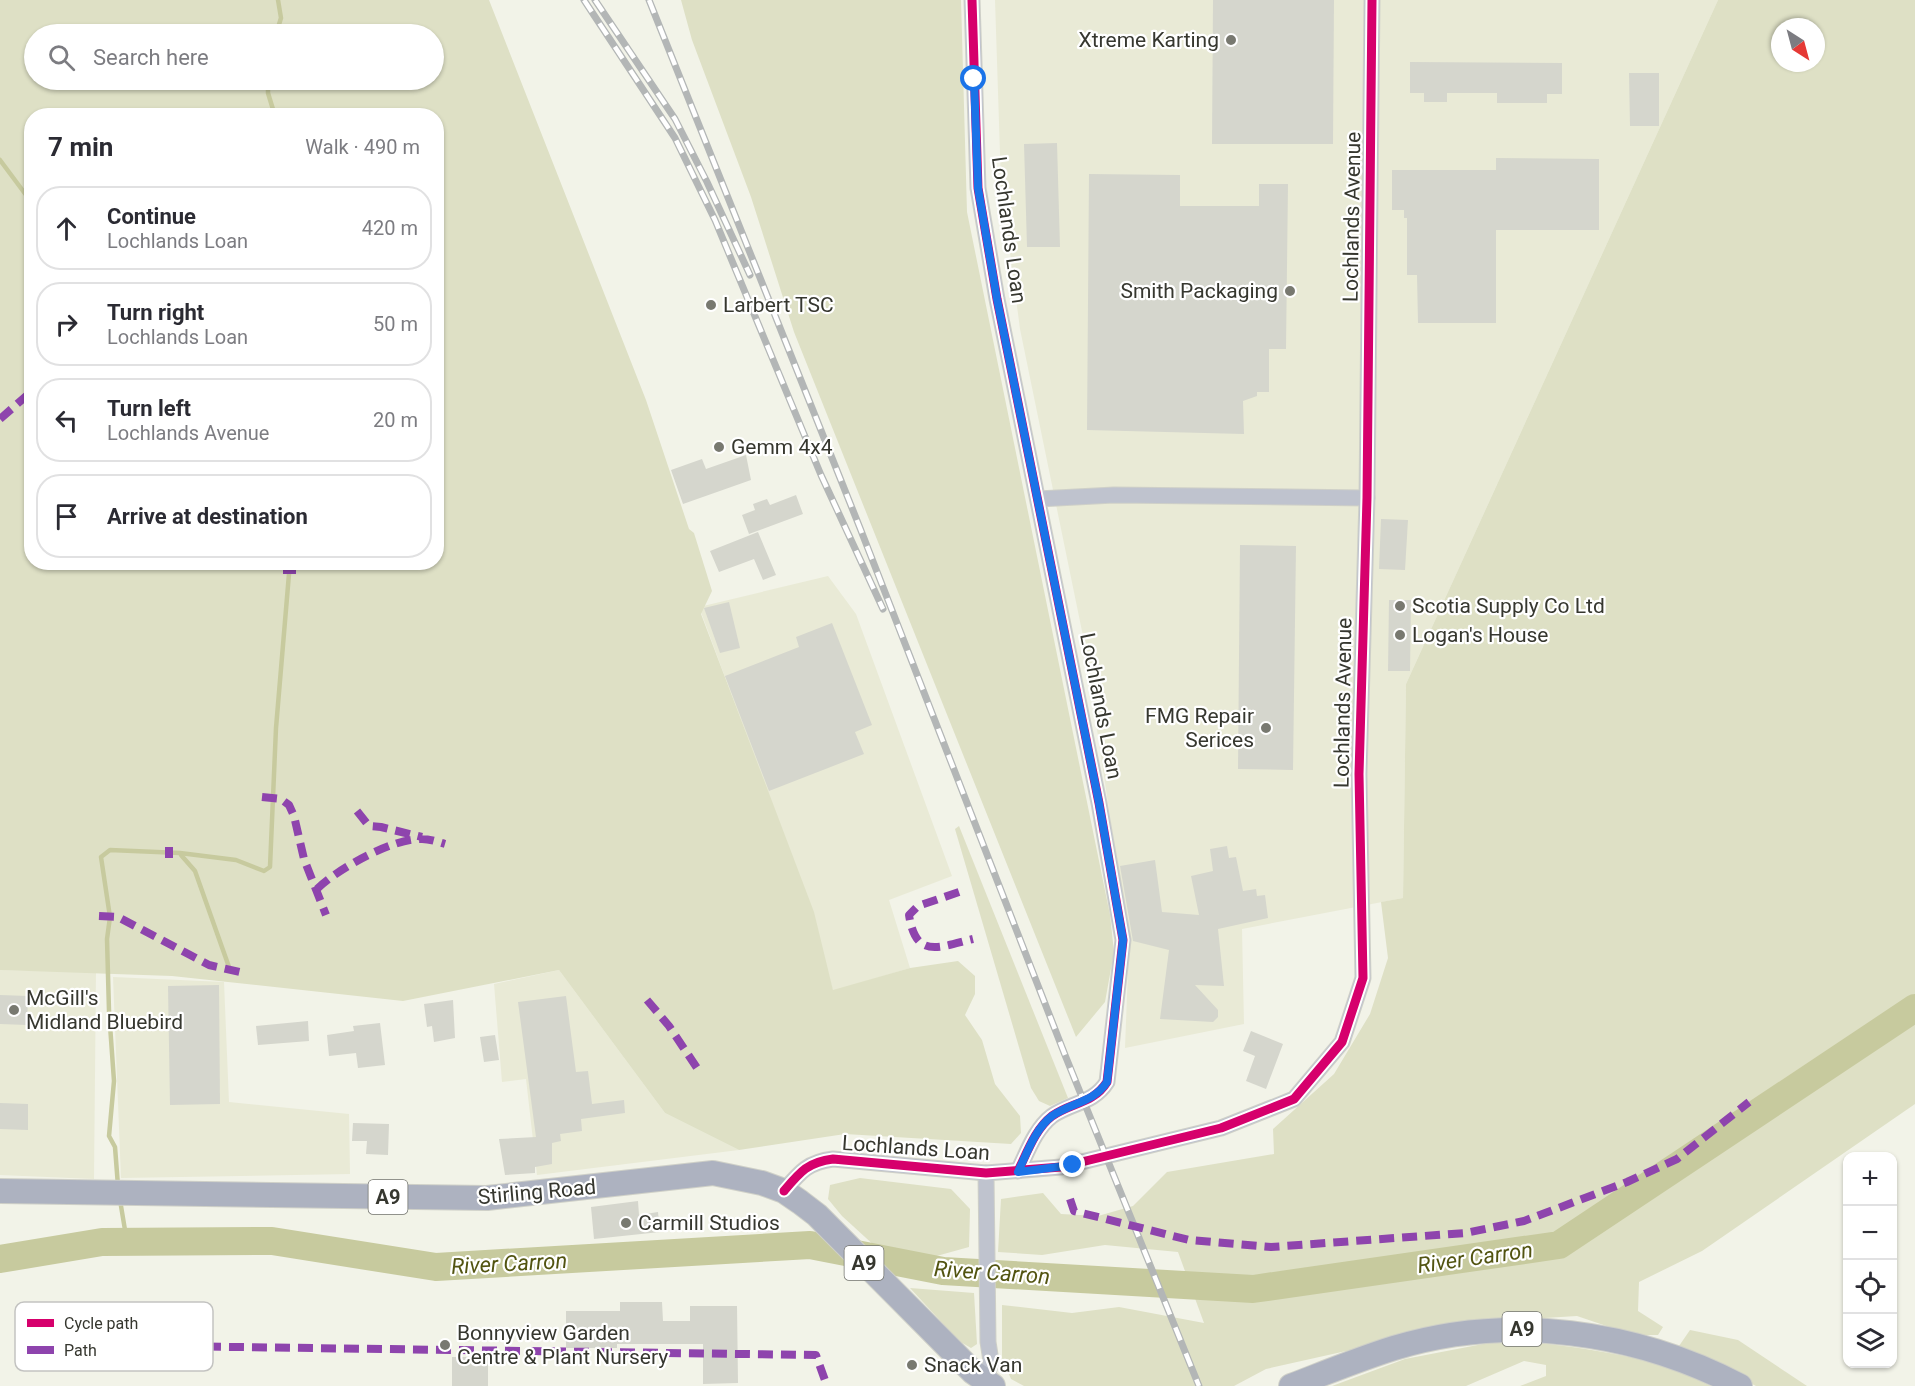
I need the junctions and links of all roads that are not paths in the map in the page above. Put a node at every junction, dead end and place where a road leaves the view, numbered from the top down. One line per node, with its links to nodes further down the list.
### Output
1 (972, 0): 4 (street, Lochlands Loan)
2 (1372, 0): 3 (street, Lochlands Avenue)
3 (1367, 498): 4 (street); 5 (street, Lochlands Avenue)
4 (1038, 499): 5 (street, Lochlands Loan)
5 (1018, 1172): 6 (street, Lochlands Loan)
6 (986, 1173): 8 (street, Lochlands Loan); 9 (street)
7 (0, 1191): 8 (main road, Stirling Road / A9)
8 (784, 1191): 9 (main road, Stirling Road / A9)
9 (990, 1384)
10 (1291, 1386): 11 (main road, A9)
11 (1740, 1386)

